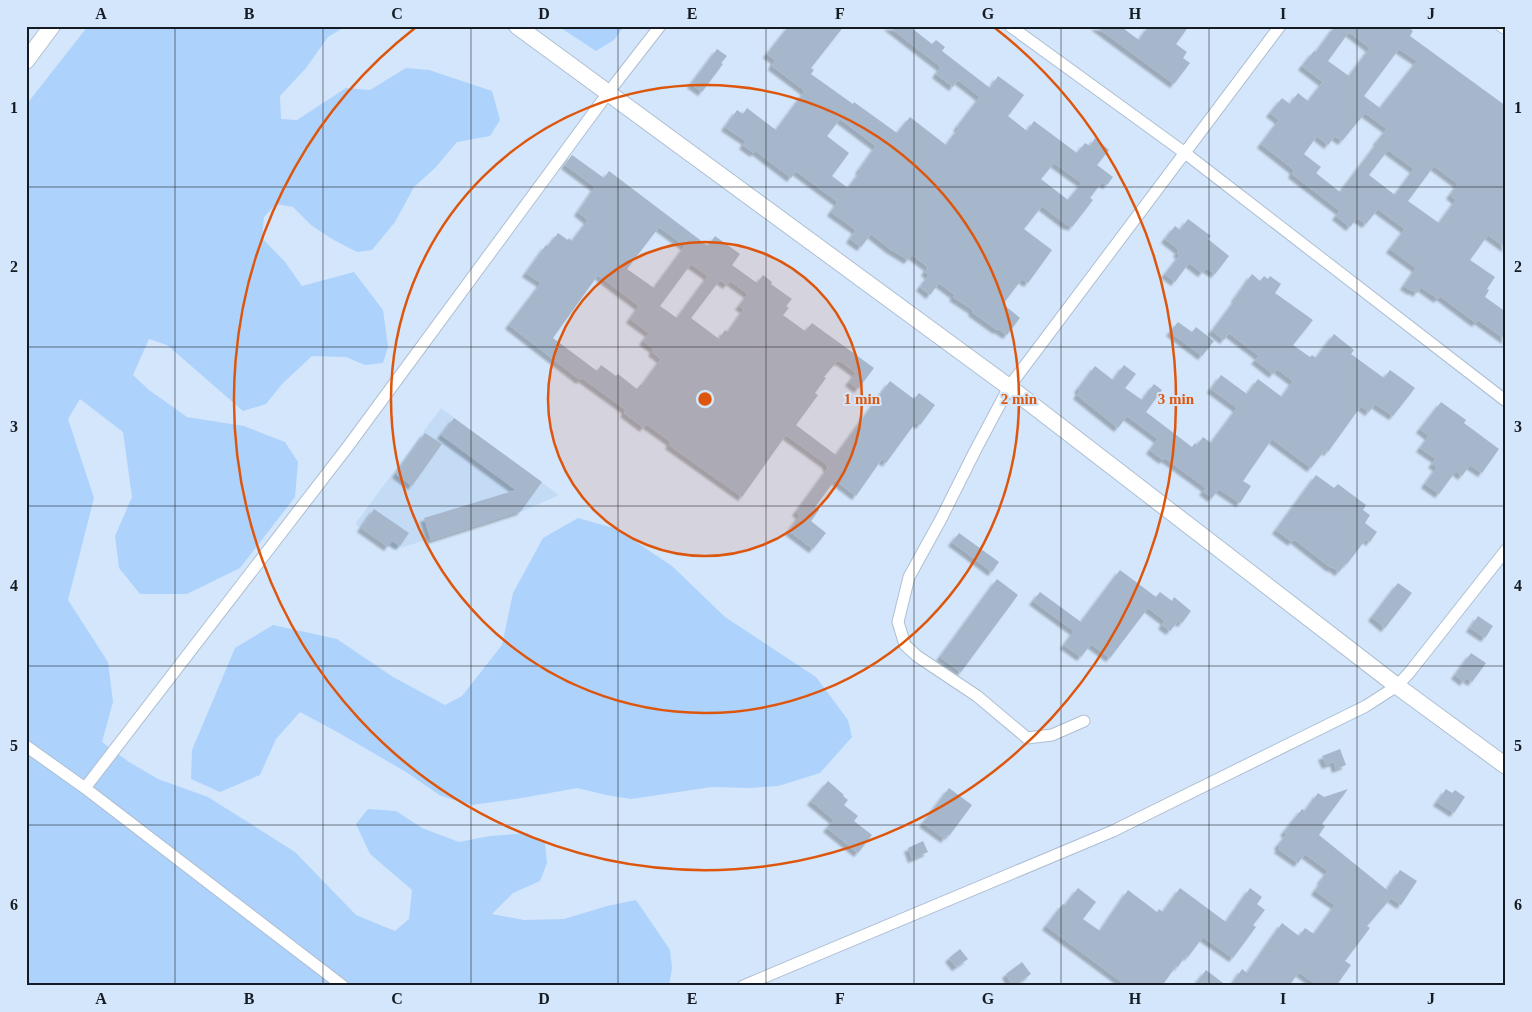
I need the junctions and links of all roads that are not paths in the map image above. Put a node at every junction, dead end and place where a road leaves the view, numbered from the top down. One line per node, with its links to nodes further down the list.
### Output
1 (52, 26): 8 (street)
2 (517, 26): 9 (street)
3 (660, 26): 9 (street)
4 (1010, 26): 10 (street)
5 (1280, 26): 10 (street)
6 (1501, 26): 7 (street)
7 (1506, 30)
8 (26, 61)
9 (608, 93): 11 (street); 18 (street)
10 (1185, 153): 11 (street); 12 (street)
11 (1009, 387): 14 (street); 15 (street)
12 (1506, 401)
13 (1506, 550): 14 (street)
14 (1397, 686): 17 (street); 20 (street)
15 (1084, 722)
16 (26, 746): 18 (street)
17 (1506, 766)
18 (85, 788): 19 (street)
19 (343, 986)
20 (743, 986)

